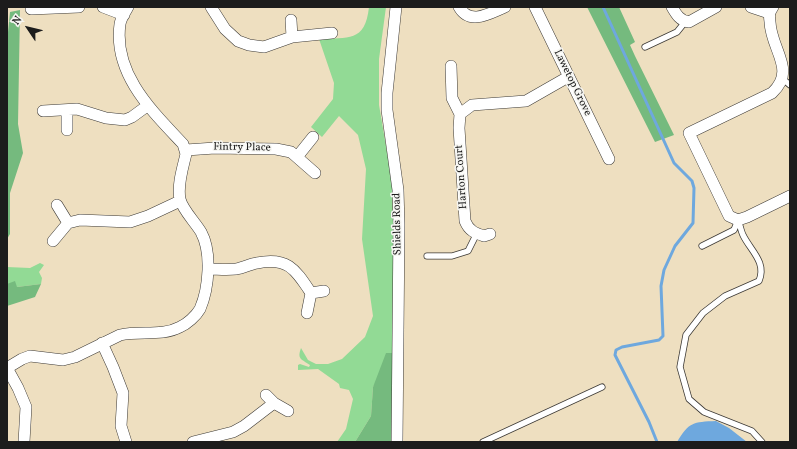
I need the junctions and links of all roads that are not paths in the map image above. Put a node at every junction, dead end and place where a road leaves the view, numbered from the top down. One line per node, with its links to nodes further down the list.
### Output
1 (79, 7): 11 (street)
2 (103, 7): 14 (street)
3 (211, 7): 18 (street)
4 (396, 7): 54 (street, Shields Road)
5 (459, 7): 6 (street)
6 (505, 7)
7 (535, 7): 21 (street, Lawetop Grove)
8 (672, 7): 16 (street)
9 (716, 7): 16 (street)
10 (751, 7): 13 (street)
11 (59, 8): 12 (street)
12 (31, 9)
13 (771, 10): 22 (street)
14 (126, 11): 23 (street)
15 (291, 20): 18 (street)
16 (685, 22): 19 (lane)
17 (332, 33): 18 (street)
18 (292, 37)
19 (645, 47)
20 (451, 66): 26 (street, Harton Court)
21 (568, 77): 26 (street); 31 (street, Lawetop Grove)
22 (787, 83): 36 (street)
23 (147, 106): 24 (street); 29 (street)
24 (67, 110): 25 (street); 27 (street)
25 (44, 111)
26 (460, 114): 38 (street, Harton Court)
27 (67, 130)
28 (313, 137): 30 (street)
29 (186, 150): 30 (street, Fintry Place); 34 (street)
30 (297, 157): 32 (street, Fintry Place)
31 (609, 159)
32 (315, 173)
33 (790, 196): 36 (street)
34 (180, 201): 37 (street); 43 (street)
35 (57, 205): 37 (street)
36 (738, 220): 41 (lane); 56 (lane)
37 (68, 223): 40 (street)
38 (477, 234): 39 (street); 42 (lane)
39 (490, 234)
40 (53, 241)
41 (702, 246)
42 (427, 256)
43 (208, 269): 45 (street); 47 (street)
44 (324, 291): 45 (street)
45 (311, 293): 46 (street)
46 (307, 313)
47 (102, 343): 48 (street); 52 (street)
48 (7, 368): 51 (street)
49 (602, 387): 55 (lane)
50 (288, 411): 53 (street)
51 (24, 442)
52 (126, 442)
53 (193, 442)
54 (397, 442)
55 (483, 442)
56 (762, 442)

